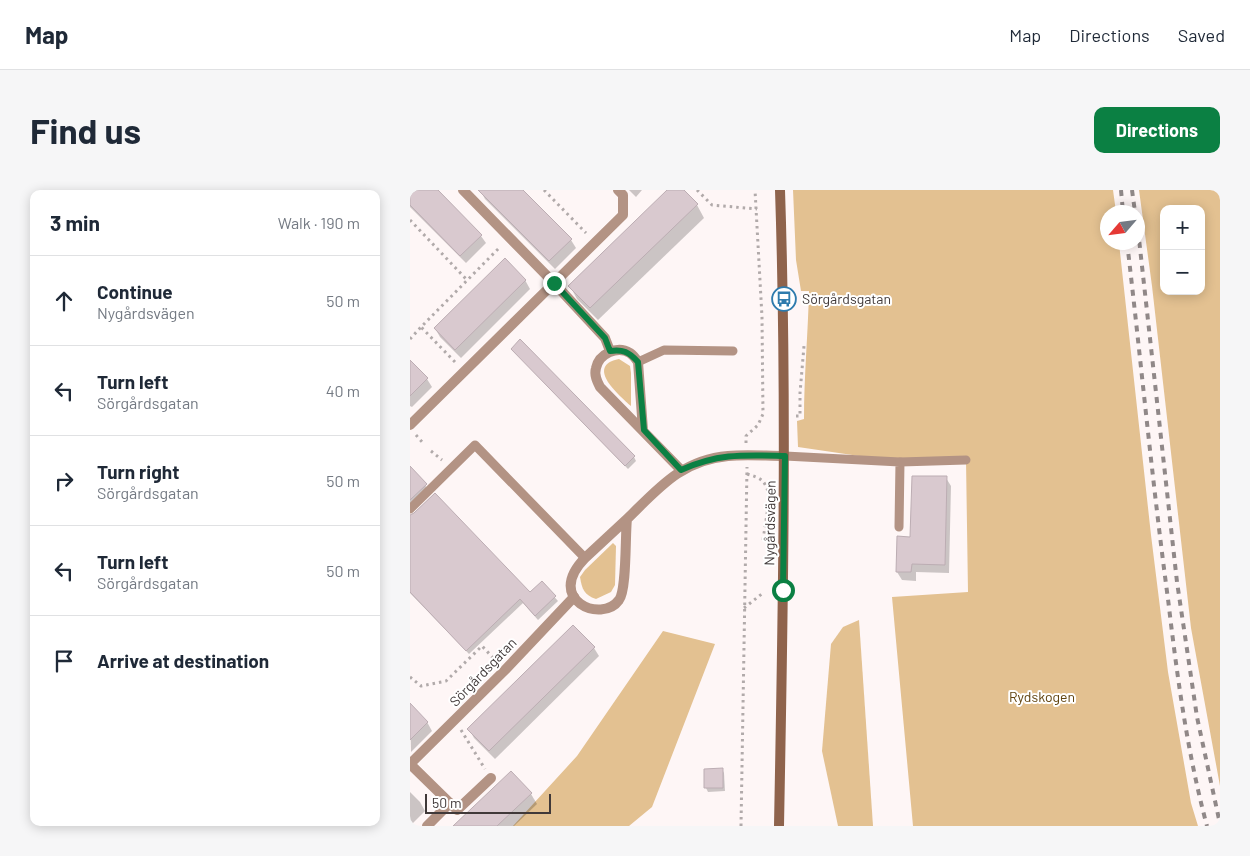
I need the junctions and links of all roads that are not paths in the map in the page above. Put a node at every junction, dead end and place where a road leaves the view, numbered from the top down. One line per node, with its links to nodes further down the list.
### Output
1 (463, 190): 4 (street)
2 (618, 190): 4 (street)
3 (780, 190): 10 (street, Nygårdsvägen)
4 (554, 283): 5 (street); 8 (street)
5 (610, 351): 7 (street); 9 (street)
6 (733, 351): 7 (lane)
7 (638, 362): 9 (street)
8 (410, 425)
9 (644, 430): 13 (street)
10 (785, 456): 12 (lane); 13 (street); 23 (street, Nygårdsvägen)
11 (966, 460): 12 (lane)
12 (900, 462): 16 (lane)
13 (681, 470): 15 (street)
14 (410, 509): 17 (lane)
15 (627, 519): 17 (street); 18 (street)
16 (899, 527)
17 (585, 558): 18 (street)
18 (574, 597): 19 (street, Sörgårdsgatan)
19 (410, 764): 21 (street, Sörgårdsgatan)
20 (491, 778): 21 (street)
21 (450, 803): 22 (street)
22 (427, 826)
23 (779, 826)

